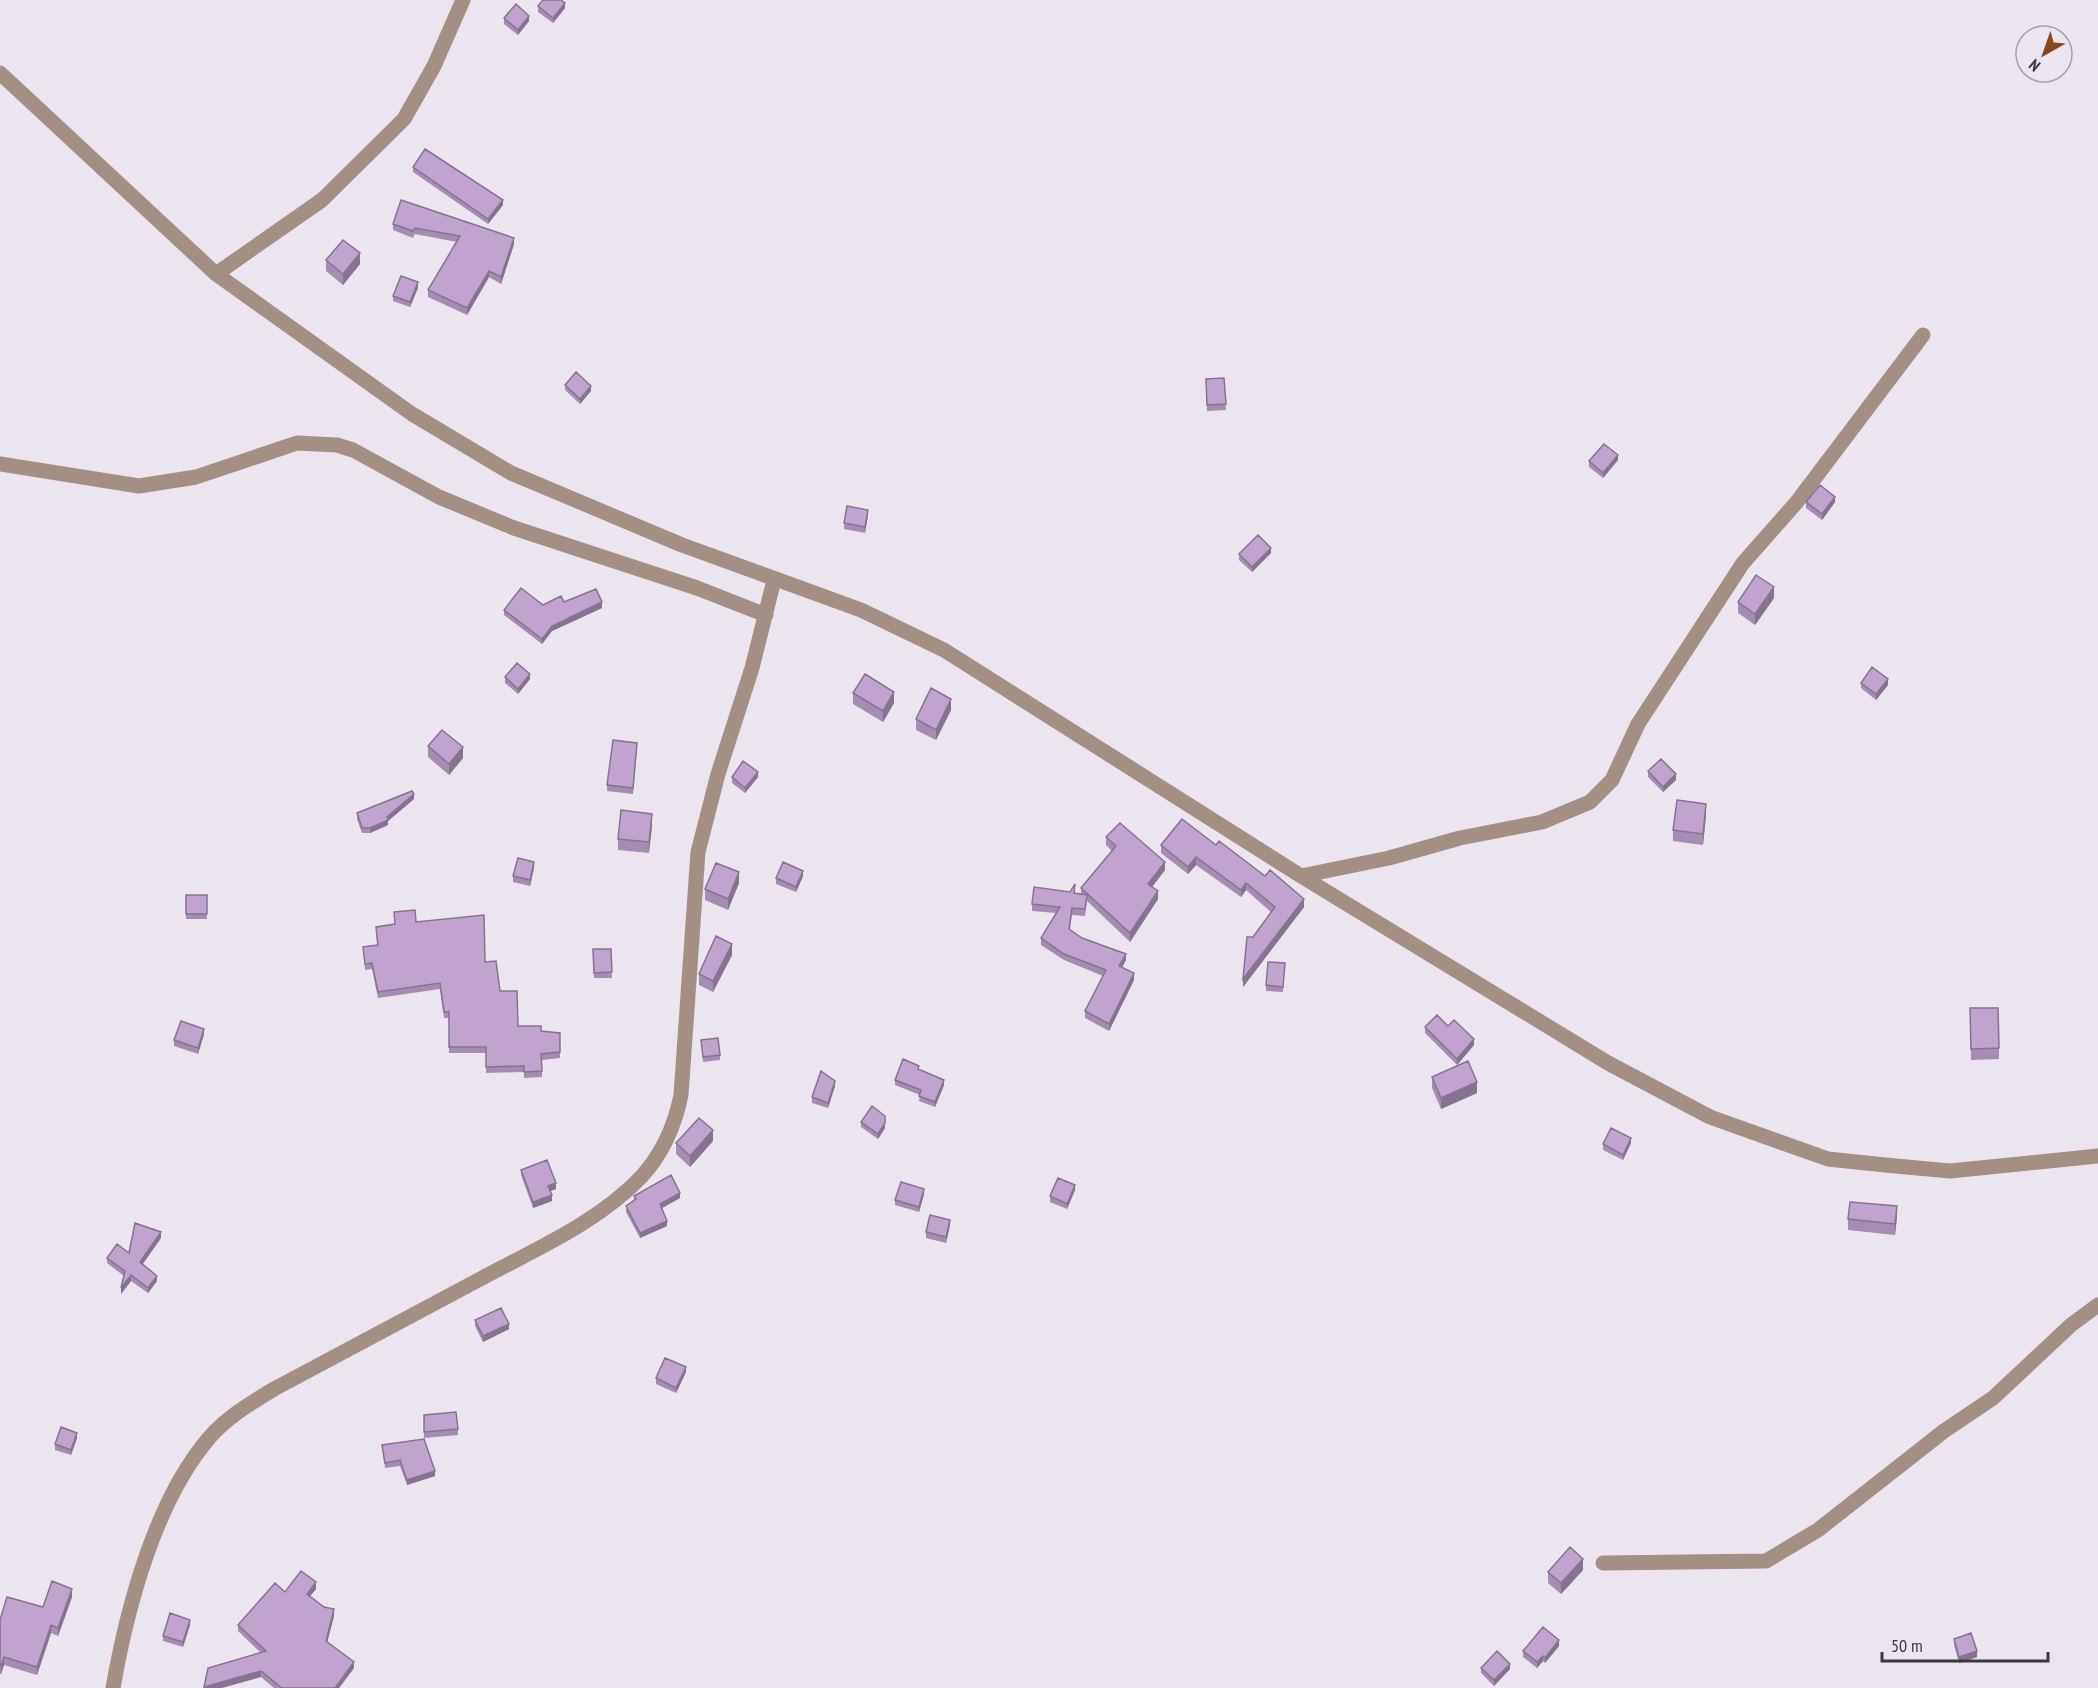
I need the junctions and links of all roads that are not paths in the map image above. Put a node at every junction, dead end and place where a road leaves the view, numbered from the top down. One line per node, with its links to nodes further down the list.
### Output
1 (463, 0): 3 (street)
2 (0, 73): 3 (street)
3 (216, 274): 6 (street)
4 (1923, 335): 8 (street)
5 (0, 464): 7 (street)
6 (774, 580): 7 (street); 8 (street)
7 (766, 615): 12 (street)
8 (1301, 876): 9 (street)
9 (2098, 1156)
10 (2098, 1305): 11 (street)
11 (1603, 1563)
12 (113, 1688)

